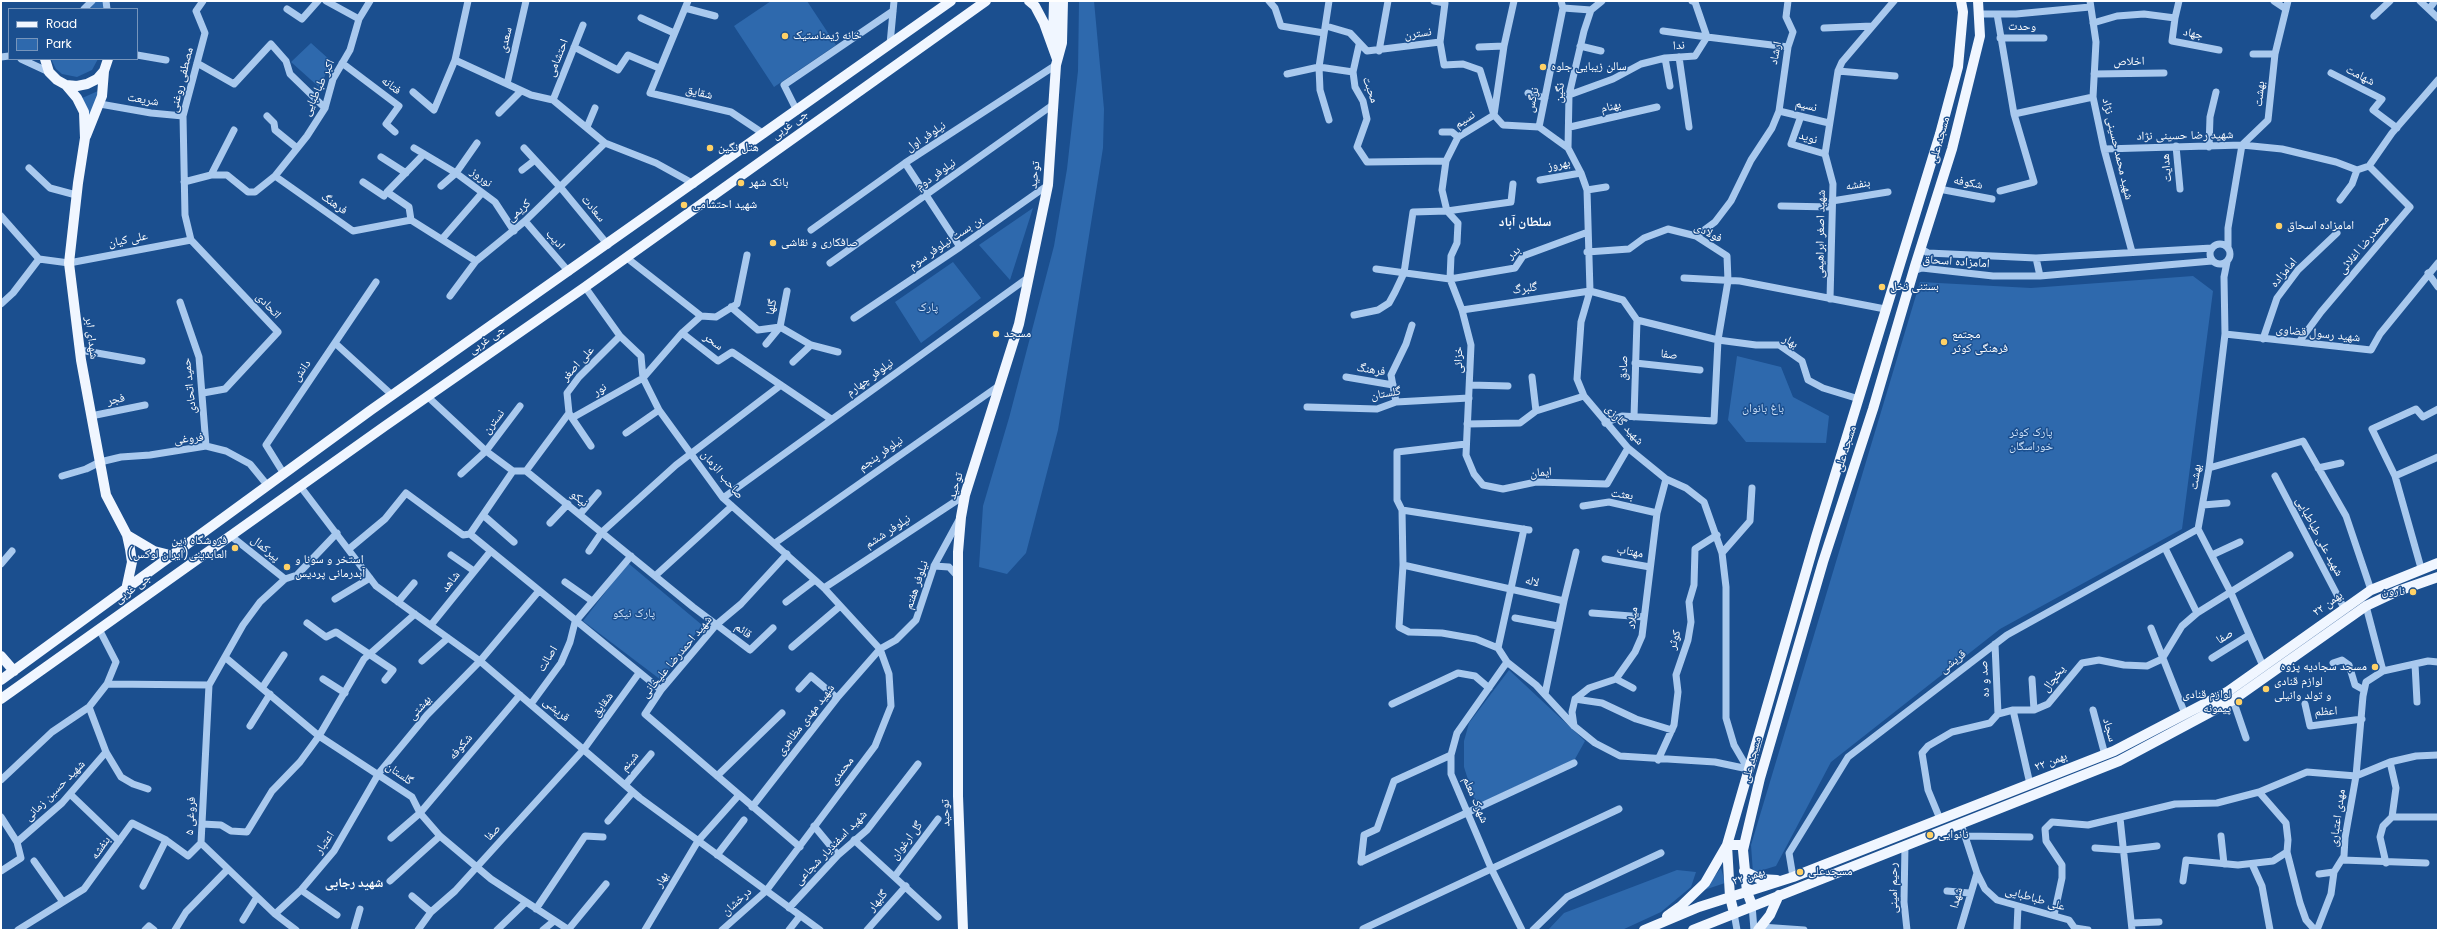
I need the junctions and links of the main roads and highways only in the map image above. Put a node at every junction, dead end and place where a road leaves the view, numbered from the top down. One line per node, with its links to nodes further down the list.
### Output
1 (951, 1): 15 (main road, جی غربی)
2 (986, 1): 24 (main road, جی غربی)
3 (1029, 1): 10 (main road)
4 (1054, 1): 10 (main road, توحید)
5 (1063, 1): 10 (main road, توحید)
6 (1961, 1): 16 (main road, مسجد علی)
7 (1978, 1): 17 (main road, مسجد علی)
8 (45, 60): 12 (main road)
9 (108, 60): 11 (main road)
10 (1056, 62): 38 (main road, توحید)
11 (104, 71): 12 (main road); 13 (main road)
12 (66, 85): 13 (main road)
13 (85, 138): 14 (main road, شهدای ابر)
14 (127, 535): 15 (main road); 20 (main road)
15 (174, 556): 20 (main road, جی غربی)
16 (1810, 559): 17 (main road); 27 (main road, مسجد علی)
17 (1823, 562): 28 (main road, مسجد علی)
18 (2438, 563): 25 (main road, ۲۲ بهمن)
19 (2438, 577): 26 (main road, ۲۲ بهمن)
20 (126, 590): 22 (main road, جی غربی)
21 (1, 656): 22 (main road)
22 (14, 671): 23 (main road, جی غربی)
23 (1, 680)
24 (1, 699)
25 (2169, 723): 26 (main road); 30 (main road, ۲۲ بهمن)
26 (2174, 732): 32 (main road, ۲۲ بهمن)
27 (1727, 845): 28 (main road); 33 (main road); 36 (main road)
28 (1744, 845): 29 (main road, مسجد علی)
29 (1744, 871): 30 (main road); 31 (main road, مسجد علی)
30 (1788, 878): 31 (main road, ۲۲ بهمن)
31 (1747, 892): 33 (main road, ۲۲ بهمن); 34 (main road, مسجد علی)
32 (1779, 895): 34 (main road, ۲۲ بهمن); 37 (main road)
33 (1730, 897): 35 (main road); 36 (main road, ۲۲ بهمن)
34 (1752, 905): 35 (main road, ۲۲ بهمن)
35 (1734, 913): 39 (main road, ۲۲ بهمن)
36 (1646, 929)
37 (1758, 929)
38 (963, 930)
39 (1693, 930)

